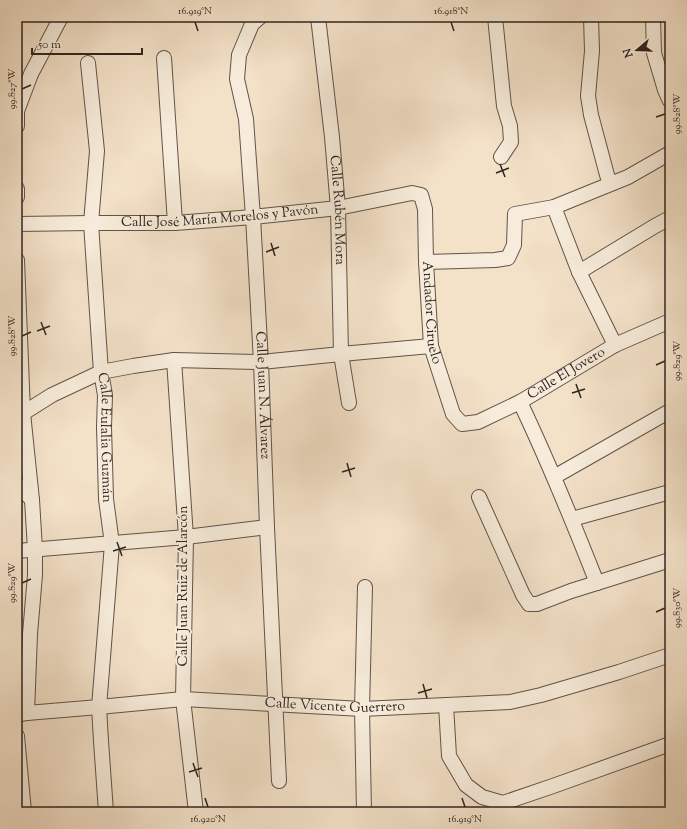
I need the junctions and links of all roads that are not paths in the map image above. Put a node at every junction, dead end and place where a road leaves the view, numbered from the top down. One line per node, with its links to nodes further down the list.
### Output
1 (61, 17): 10 (street)
2 (260, 17): 20 (street, Calle Juan N. Álvarez)
3 (318, 17): 19 (street, Calle Rubén Mora)
4 (495, 17): 13 (street)
5 (591, 17): 14 (street)
6 (653, 17): 9 (street)
7 (164, 58): 23 (street)
8 (88, 63): 22 (street, Calle Eulalia Guzmán)
9 (670, 101)
10 (17, 111): 11 (street)
11 (17, 126)
12 (670, 153): 14 (street)
13 (501, 157)
14 (610, 183): 18 (street)
15 (17, 189): 17 (street)
16 (421, 194): 19 (street, Calle José María Morelos y Pavón); 26 (street, Andador Ciruelo)
17 (17, 196)
18 (554, 207): 26 (street); 27 (street)
19 (338, 208): 20 (street, Calle José María Morelos y Pavón); 31 (street, Calle Rubén Mora)
20 (253, 217): 23 (street, Calle José María Morelos y Pavón); 33 (street, Calle Juan N. Álvarez)
21 (670, 218): 27 (street)
22 (91, 222): 23 (street, Calle José María Morelos y Pavón); 24 (street, Calle José María Morelos y Pavón); 34 (street, Calle Eulalia Guzmán)
23 (175, 223)
24 (17, 224)
25 (17, 260): 38 (street)
26 (426, 262): 30 (street, Andador Ciruelo)
27 (579, 272): 29 (street)
28 (670, 321): 29 (street, Calle El Jovero)
29 (615, 345): 35 (street, Calle El Jovero)
30 (431, 346): 31 (street); 39 (street, Andador Ciruelo)
31 (341, 354): 33 (street); 36 (street, Calle Rubén Mora)
32 (174, 360): 33 (street); 34 (street); 47 (street, Calle Juan Ruiz de Alarcón)
33 (261, 362): 46 (street, Calle Juan N. Álvarez)
34 (101, 372): 38 (street); 48 (street, Calle Eulalia Guzmán)
35 (520, 402): 39 (street, Calle El Jovero); 40 (street)
36 (350, 403)
37 (670, 411): 40 (street)
38 (20, 415): 44 (street)
39 (462, 424)
40 (554, 477): 45 (street)
41 (17, 484): 44 (street)
42 (670, 492): 45 (street)
43 (479, 497): 52 (street)
44 (32, 500): 49 (street)
45 (572, 519): 52 (street)
46 (267, 527): 47 (street); 56 (street, Calle Juan N. Álvarez)
47 (186, 538): 48 (street); 55 (street, Calle Juan Ruiz de Alarcón)
48 (112, 544): 49 (street); 58 (street, Calle Eulalia Guzmán)
49 (35, 549): 50 (street); 60 (street)
50 (17, 551)
51 (670, 560): 52 (street)
52 (597, 583)
53 (365, 587): 59 (street)
54 (670, 654): 57 (street, Calle Vicente Guerrero)
55 (183, 699): 56 (street, Calle Vicente Guerrero); 58 (street, Calle Vicente Guerrero); 66 (street, Calle Juan Ruiz de Alarcón)
56 (276, 704): 59 (street, Calle Vicente Guerrero); 63 (street, Calle Juan N. Álvarez)
57 (446, 704): 59 (street, Calle Vicente Guerrero); 62 (street)
58 (100, 707): 60 (street, Calle Vicente Guerrero); 65 (street, Calle Eulalia Guzmán)
59 (362, 709): 67 (street)
60 (22, 714)
61 (17, 736): 64 (street)
62 (670, 744)
63 (279, 782)
64 (24, 812)
65 (106, 812)
66 (196, 812)
67 (364, 812)

